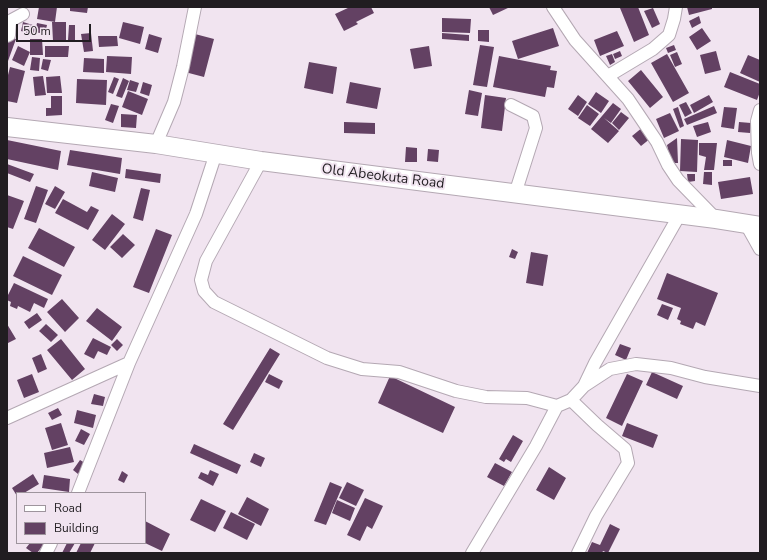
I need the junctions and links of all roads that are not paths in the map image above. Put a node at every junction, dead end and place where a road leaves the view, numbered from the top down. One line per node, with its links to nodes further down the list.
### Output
1 (195, 7): 10 (street)
2 (553, 7): 6 (street)
3 (676, 7): 6 (street)
4 (23, 14): 5 (street)
5 (8, 35)
6 (608, 76): 16 (street)
7 (511, 105): 14 (street)
8 (760, 110): 13 (street)
9 (7, 128): 10 (highway, Old Abeokuta Road)
10 (156, 144): 11 (highway, Old Abeokuta Road)
11 (216, 153): 12 (highway, Old Abeokuta Road); 19 (street)
12 (261, 161): 14 (highway, Old Abeokuta Road); 23 (street)
13 (760, 164)
14 (515, 194): 15 (highway, Old Abeokuta Road)
15 (680, 214): 16 (highway, Old Abeokuta Road); 20 (street)
16 (716, 219): 17 (highway, Old Abeokuta Road)
17 (753, 225): 18 (street)
18 (760, 249)
19 (129, 363): 24 (street); 25 (street)
20 (584, 386): 21 (street); 22 (street)
21 (760, 386)
22 (571, 400): 23 (street); 29 (street)
23 (557, 406): 28 (street)
24 (7, 418)
25 (78, 492)
26 (50, 544): 27 (street)
27 (46, 553)
28 (472, 553)
29 (578, 553)

